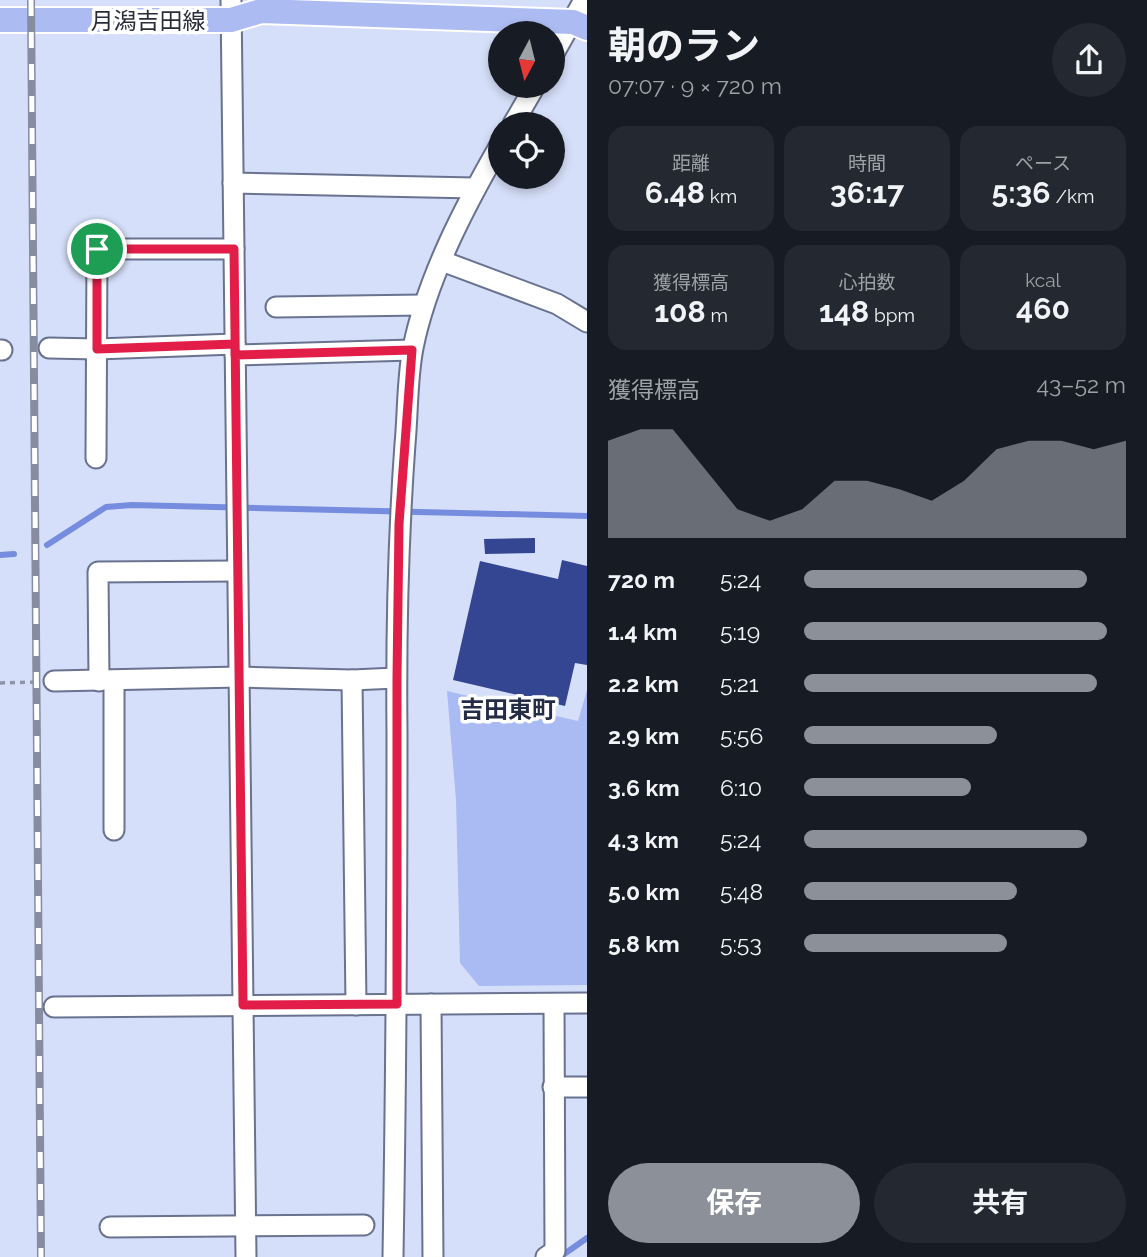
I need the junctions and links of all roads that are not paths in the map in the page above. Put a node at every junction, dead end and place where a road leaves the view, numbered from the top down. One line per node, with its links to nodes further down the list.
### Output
1 (472, 9): 2 (main road, 月潟吉田線); 3 (main road, 月潟吉田線)
2 (231, 10): 4 (main road, 月潟吉田線); 7 (street)
3 (581, 17): 5 (street)
4 (0, 20)
5 (565, 39)
6 (488, 166): 8 (street)
7 (233, 183): 8 (street); 9 (street)
8 (475, 188): 10 (street)
9 (234, 249): 15 (street); 16 (street)
10 (442, 261): 11 (street); 13 (street)
11 (423, 305): 12 (street); 17 (street)
12 (276, 307)
13 (587, 322)
14 (49, 348): 15 (street)
15 (97, 349): 16 (street); 18 (street)
16 (235, 350): 17 (street); 19 (street)
17 (412, 350): 21 (street)
18 (96, 458)
19 (237, 571): 20 (street); 24 (street)
20 (239, 677): 22 (street); 24 (street); 30 (street)
21 (397, 678): 22 (street); 27 (street)
22 (352, 680): 31 (street)
23 (54, 681): 24 (street)
24 (107, 681): 25 (street)
25 (114, 830)
26 (587, 1003): 29 (street)
27 (397, 1004): 28 (street); 31 (street); 39 (street)
28 (431, 1004): 29 (street); 40 (street)
29 (554, 1004): 33 (street)
30 (243, 1005): 31 (street); 32 (street); 36 (street)
31 (356, 1005)
32 (54, 1007)
33 (553, 1087): 34 (street); 41 (street)
34 (587, 1087)
35 (363, 1225): 36 (street)
36 (245, 1226): 37 (street); 38 (street)
37 (110, 1227)
38 (246, 1257)
39 (393, 1257)
40 (433, 1257)
41 (545, 1257)

